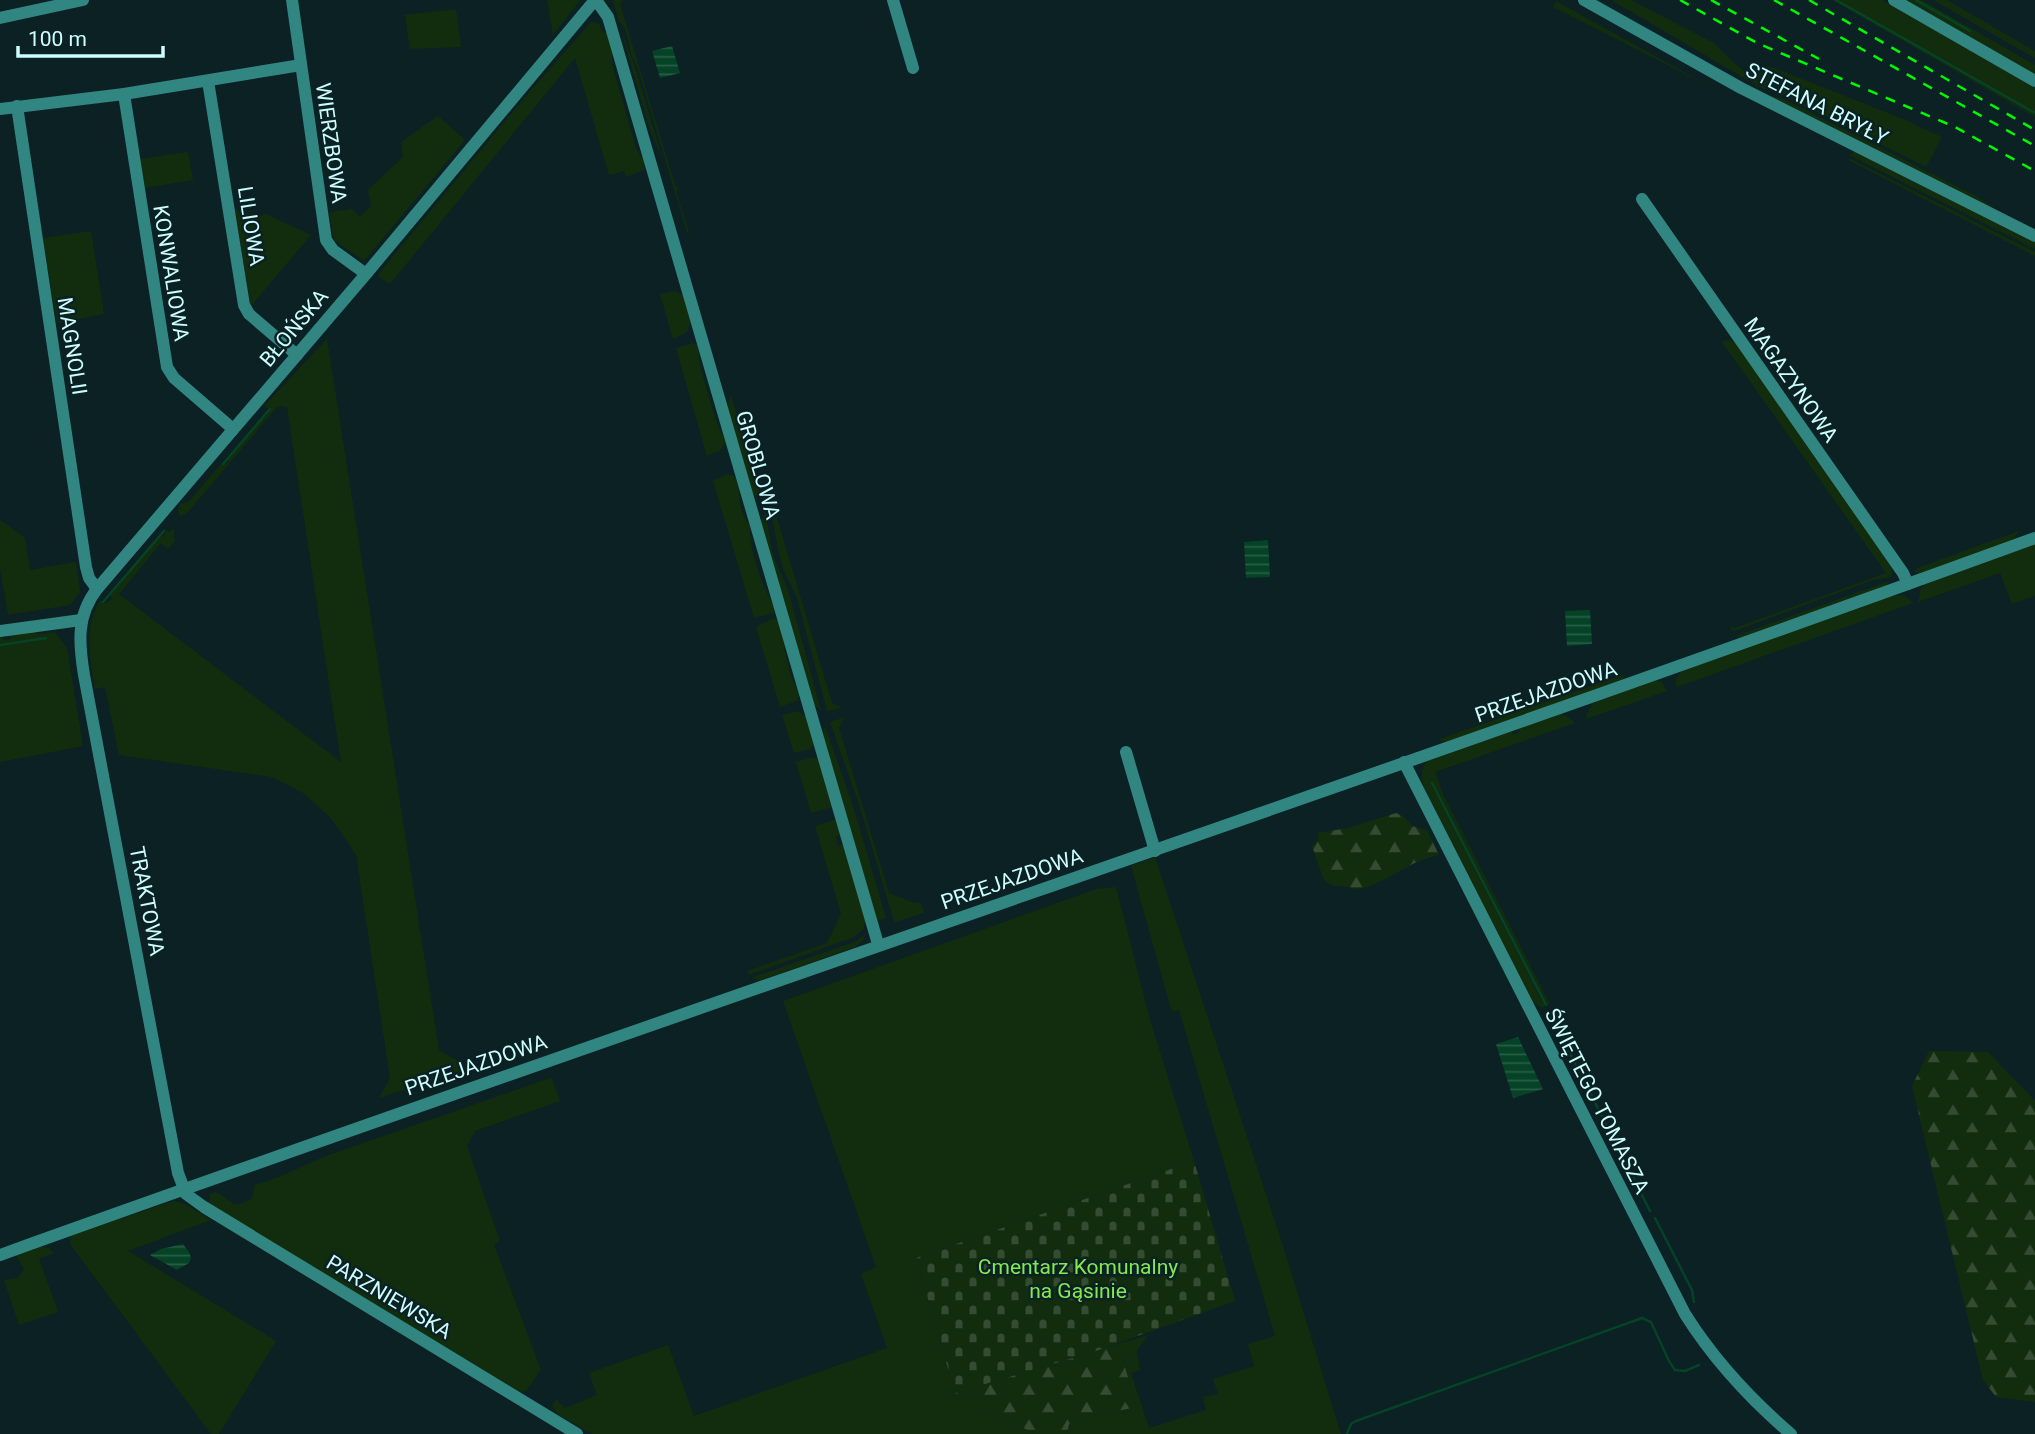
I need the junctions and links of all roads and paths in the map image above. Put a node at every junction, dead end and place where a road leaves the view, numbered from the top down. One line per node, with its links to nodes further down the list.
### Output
1 (83, 0): 7 (street)
2 (292, 0): 8 (street, WIERZBOWA)
3 (596, 0): 17 (street, BŁOŃSKA); 28 (street, GROBLOWA)
4 (893, 0): 9 (street)
5 (1584, 0): 16 (street, STEFANA BRYŁY)
6 (1894, 0): 11 (street)
7 (0, 18)
8 (301, 65): 10 (street); 17 (street, WIERZBOWA)
9 (913, 68)
10 (208, 80): 12 (street); 18 (street, LILIOWA)
11 (2035, 81)
12 (124, 94): 13 (street); 19 (street, KONWALIOWA)
13 (17, 106): 14 (street); 22 (street, MAGNOLII)
14 (0, 108)
15 (1642, 199): 21 (street, MAGAZYNOWA)
16 (2035, 236)
17 (366, 274): 18 (street, BŁOŃSKA)
18 (297, 355): 19 (street, BŁOŃSKA)
19 (233, 429): 22 (street, BŁOŃSKA)
20 (2035, 538): 21 (street, PRZEJAZDOWA)
21 (1908, 584): 26 (street, PRZEJAZDOWA)
22 (97, 589): 23 (street, BŁOŃSKA)
23 (81, 620): 24 (street); 29 (street, TRAKTOWA)
24 (0, 631)
25 (1126, 752): 27 (street)
26 (1404, 762): 27 (street, PRZEJAZDOWA); 32 (street, ŚWIĘTEGO TOMASZA)
27 (1155, 851): 28 (street, PRZEJAZDOWA)
28 (878, 944): 29 (street, PRZEJAZDOWA)
29 (183, 1189): 30 (street, PRZEJAZDOWA); 31 (street, PARZNIEWSKA)
30 (0, 1255)
31 (577, 1434)
32 (1791, 1434)

